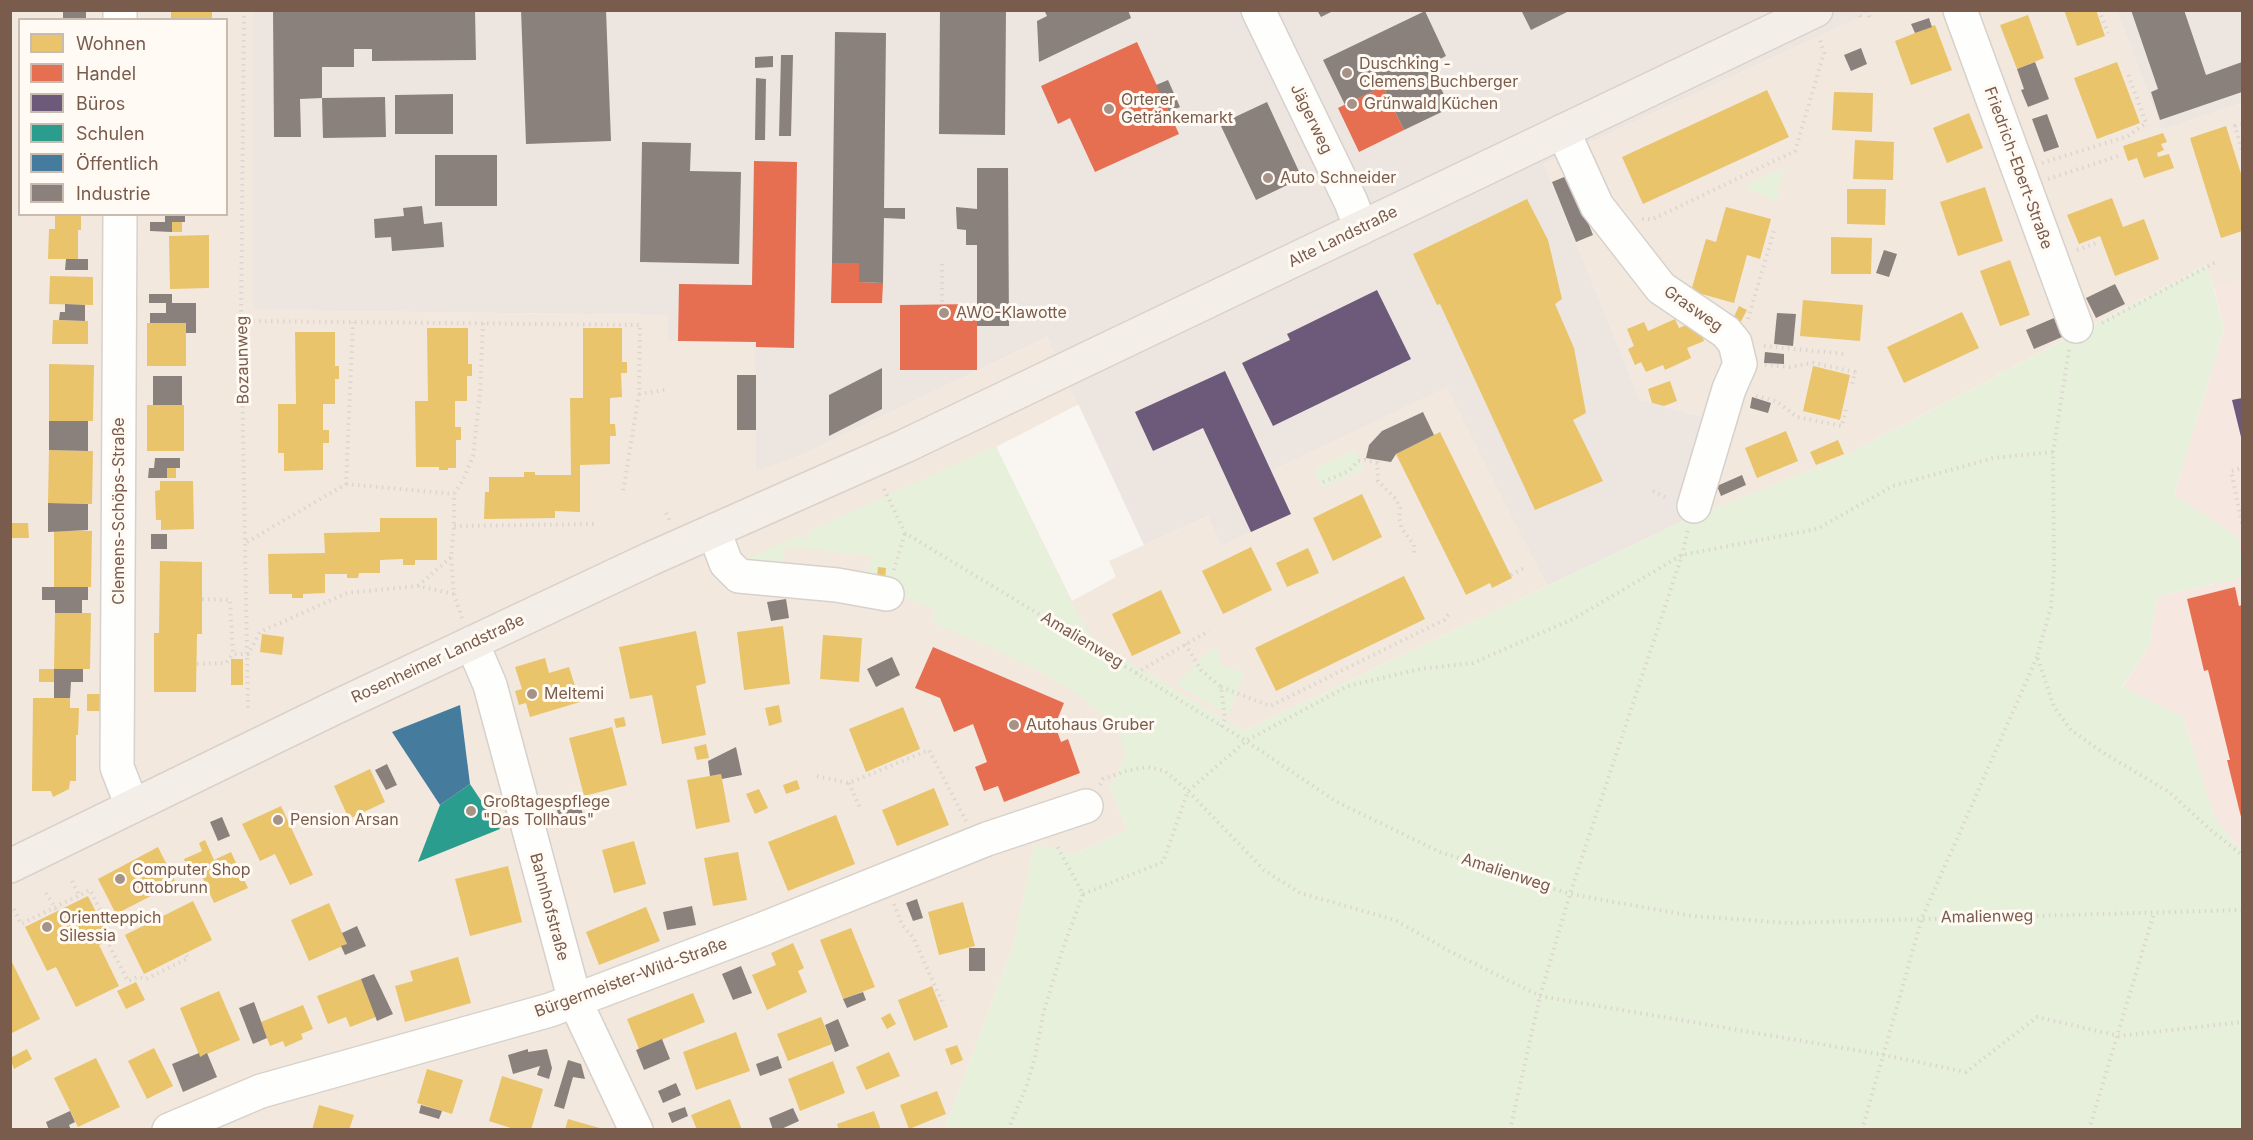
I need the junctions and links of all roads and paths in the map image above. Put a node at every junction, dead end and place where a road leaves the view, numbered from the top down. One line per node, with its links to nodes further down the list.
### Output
1 (244, 10): 24 (path, Bozaunweg)
2 (1258, 10): 20 (street, Jägerweg)
3 (1858, 10): 8 (path)
4 (1867, 10): 7 (path)
5 (1960, 10): 16 (street, Friedrich-Ebert-Straße)
6 (2099, 10): 10 (path)
7 (1870, 18)
8 (1862, 21)
9 (1818, 25): 13 (main road, Alte Landstraße); 18 (path)
10 (2108, 33)
11 (2128, 74): 16 (path)
12 (2242, 124): 14 (path)
13 (1563, 131): 20 (main road, Alte Landstraße); 29 (street, Grasweg)
14 (2242, 151)
15 (2121, 155): 16 (path)
16 (2032, 175): 26 (street, Friedrich-Ebert-Straße)
17 (120, 216): 74 (street, Clemens-Schöps-Straße)
18 (1632, 219)
19 (1775, 227): 29 (path)
20 (1361, 228): 36 (main road, Alte Landstraße)
21 (2216, 262): 26 (path)
22 (942, 264): 23 (path)
23 (942, 305)
24 (241, 321): 25 (path); 47 (path, Bozaunweg)
25 (353, 322): 27 (path); 38 (path)
26 (2083, 322): 34 (path)
27 (483, 323): 32 (path); 40 (path)
28 (1846, 354): 29 (path)
29 (1735, 365): 30 (path); 33 (path); 41 (street)
30 (1852, 385)
31 (665, 390): 32 (path)
32 (639, 394): 39 (path)
33 (1846, 409)
34 (2053, 452): 48 (path); 64 (path)
35 (2242, 468): 42 (path)
36 (877, 476): 45 (main road, Rosenheimer Landstraße); 46 (path)
37 (1323, 482): 49 (path)
38 (346, 484): 40 (path); 47 (path)
39 (623, 492)
40 (454, 494): 44 (path)
41 (1694, 506): 48 (path)
42 (2242, 523)
43 (595, 524): 44 (path)
44 (454, 526): 50 (path)
45 (714, 531): 55 (street); 60 (main road, Rosenheimer Landstraße)
46 (904, 533): 55 (path); 66 (path, Amalienweg)
47 (247, 542): 63 (path, Bozaunweg)
48 (1682, 555): 70 (path); 85 (path)
49 (1414, 556)
50 (451, 557): 53 (path); 54 (path)
51 (1524, 568): 52 (path)
52 (1511, 575)
53 (418, 586): 54 (path); 63 (path)
54 (454, 594): 57 (path)
55 (887, 594)
56 (202, 599): 62 (path)
57 (455, 603)
58 (1451, 611): 67 (path)
59 (1209, 631): 61 (path)
60 (472, 643): 74 (main road, Rosenheimer Landstraße); 94 (street, Bahnhofstraße)
61 (1185, 644): 66 (path); 67 (path)
62 (233, 654): 63 (path); 65 (path)
63 (248, 654): 68 (path, Bozaunweg)
64 (2037, 656): 79 (path); 91 (path)
65 (196, 664)
66 (1136, 673): 69 (path, Amalienweg)
67 (1221, 687): 69 (path)
68 (248, 710)
69 (1221, 727): 70 (path, Amalienweg)
70 (1246, 741): 73 (path); 85 (path, Amalienweg)
71 (817, 776): 72 (path)
72 (849, 783): 76 (path); 78 (path)
73 (1188, 791): 75 (path); 84 (path); 93 (path)
74 (132, 806): 80 (main road, Rosenheimer Landstraße)
75 (1086, 806): 77 (street, Bürgermeister-Wild-Straße)
76 (861, 810)
77 (1047, 819): 78 (street, Bürgermeister-Wild-Straße); 84 (path)
78 (977, 842): 81 (street, Bürgermeister-Wild-Straße)
79 (2242, 855)
80 (10, 866)
81 (885, 880): 94 (street, Bürgermeister-Wild-Straße); 95 (path)
82 (72, 881): 86 (path)
83 (46, 893): 88 (path)
84 (1083, 894): 101 (path)
85 (1570, 894): 91 (path, Amalienweg); 93 (path)
86 (79, 895): 88 (path); 92 (path)
87 (14, 909): 88 (path)
88 (56, 909)
89 (2242, 910): 90 (path, Amalienweg)
90 (2154, 913): 91 (path, Amalienweg); 97 (path)
91 (1922, 918): 98 (path)
92 (185, 953)
93 (1540, 996): 98 (path); 102 (path)
94 (575, 1001): 99 (street, Bürgermeister-Wild-Straße); 100 (street, Bahnhofstraße)
95 (944, 1006)
96 (2242, 1022): 97 (path)
97 (2119, 1036): 98 (path); 104 (path)
98 (1884, 1055): 103 (path)
99 (169, 1130)
100 (636, 1130)
101 (1008, 1130)
102 (1510, 1130)
103 (1862, 1130)
104 (2090, 1130)

